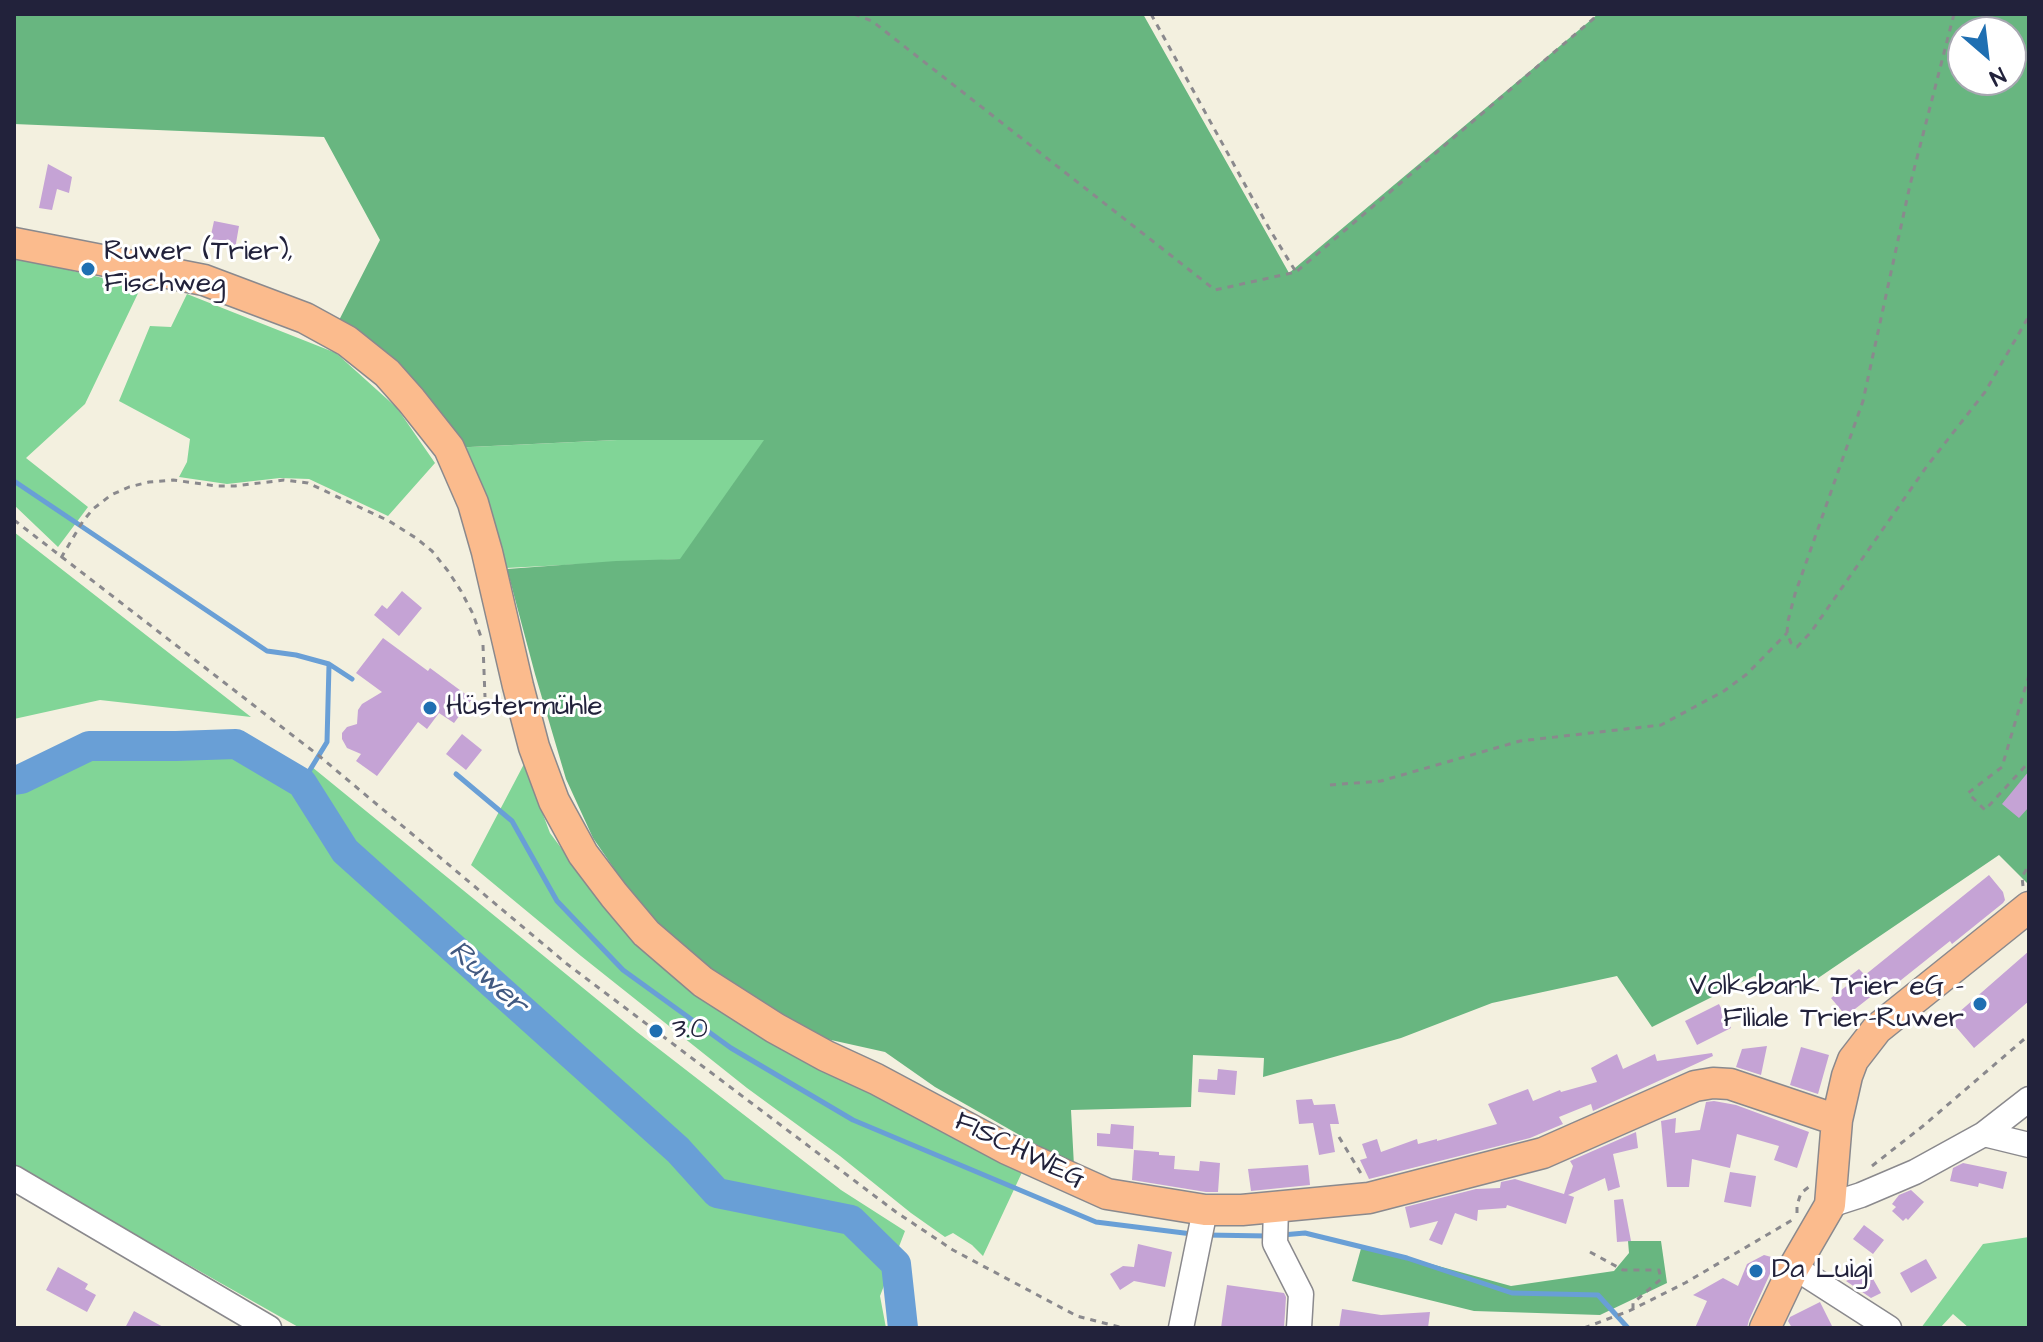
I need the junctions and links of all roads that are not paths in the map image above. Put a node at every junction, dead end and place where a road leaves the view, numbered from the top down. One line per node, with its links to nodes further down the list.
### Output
1 (14, 243): 10 (main road, FISCHWEG)
2 (2029, 907): 4 (main road)
3 (2029, 1099): 5 (street)
4 (1837, 1120): 8 (main road); 9 (main road, FISCHWEG)
5 (1984, 1134): 6 (street); 8 (street)
6 (2029, 1145)
7 (14, 1178): 12 (street)
8 (1830, 1205): 11 (main road)
9 (1276, 1226): 10 (main road, FISCHWEG); 14 (street)
10 (1202, 1229): 13 (street)
11 (1794, 1267): 15 (main road); 16 (street)
12 (269, 1328)
13 (1181, 1328)
14 (1299, 1328)
15 (1765, 1328)
16 (1889, 1328)

